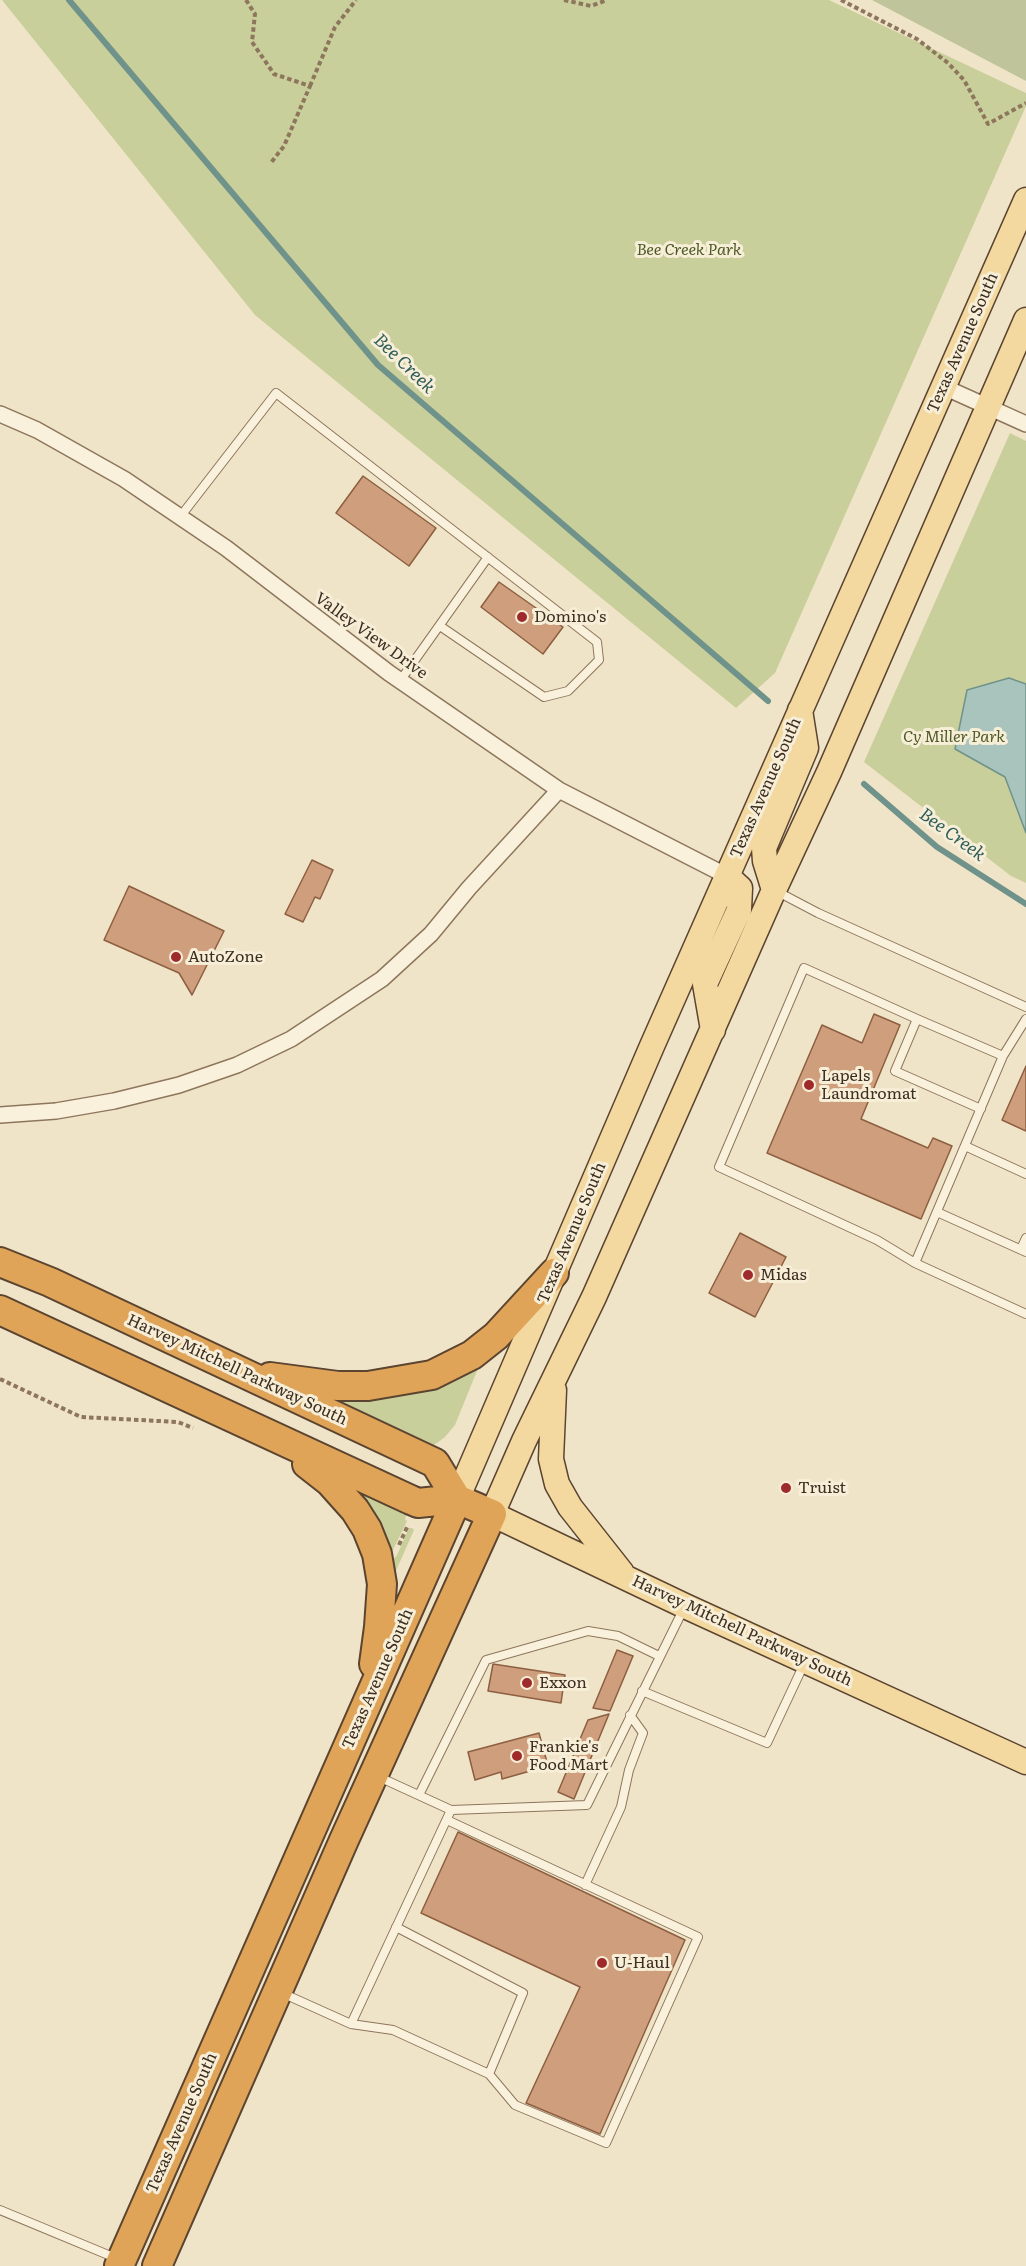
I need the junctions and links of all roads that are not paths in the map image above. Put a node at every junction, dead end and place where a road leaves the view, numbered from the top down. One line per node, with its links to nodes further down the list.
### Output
1 (1026, 200): 3 (main road, Texas Avenue South)
2 (1026, 320): 4 (main road, Texas Avenue South)
3 (944, 387): 4 (street); 11 (main road, Texas Avenue South)
4 (988, 407): 6 (street); 14 (main road, Texas Avenue South)
5 (0, 414): 7 (street, Valley View Drive)
6 (1026, 424)
7 (180, 517): 8 (lane); 10 (street, Valley View Drive)
8 (488, 557): 9 (lane); 9 (lane)
9 (440, 626): 10 (lane)
10 (400, 681): 12 (street, Valley View Drive)
11 (800, 710): 13 (main road, Texas Avenue South); 14 (main road)
12 (559, 790): 13 (street, Valley View Drive); 21 (street)
13 (727, 876): 18 (main road); 29 (main road, Texas Avenue South)
14 (774, 890): 15 (lane); 18 (main road, Texas Avenue South)
15 (1026, 1007)
16 (917, 1019): 19 (lane); 20 (lane); 28 (lane)
17 (1026, 1019): 19 (lane)
18 (713, 1030): 33 (main road, Texas Avenue South)
19 (1003, 1056): 20 (lane)
20 (981, 1109): 22 (lane)
21 (0, 1115)
22 (965, 1146): 23 (lane); 24 (lane)
23 (1026, 1174)
24 (937, 1212): 26 (lane); 28 (lane)
25 (1026, 1238): 26 (lane)
26 (1023, 1251)
27 (0, 1262): 32 (highway, Harvey Mitchell Parkway South)
28 (915, 1263): 31 (lane)
29 (554, 1273): 32 (highway); 35 (main road, Texas Avenue South)
30 (0, 1310): 34 (highway, Harvey Mitchell Parkway South)
31 (1026, 1314)
32 (247, 1375): 35 (highway, Harvey Mitchell Parkway South)
33 (555, 1376): 36 (main road, Texas Avenue South); 37 (main road)
34 (275, 1438): 35 (highway, Harvey Mitchell Parkway South); 42 (highway)
35 (458, 1499): 36 (highway, Harvey Mitchell Parkway South); 42 (highway, Texas Avenue South)
36 (492, 1514): 37 (main road, Harvey Mitchell Parkway South); 45 (highway, Texas Avenue South)
37 (626, 1577): 38 (main road, Harvey Mitchell Parkway South)
38 (685, 1606): 39 (lane); 40 (main road, Harvey Mitchell Parkway South)
39 (659, 1656): 41 (lane); 46 (lane)
40 (806, 1661): 41 (lane); 44 (main road, Harvey Mitchell Parkway South)
41 (642, 1691): 43 (lane)
42 (368, 1700): 55 (highway, Texas Avenue South)
43 (630, 1715): 47 (lane); 49 (lane)
44 (1026, 1762)
45 (373, 1775): 46 (lane); 51 (highway, Texas Avenue South)
46 (419, 1795): 47 (lane)
47 (452, 1810): 48 (lane)
48 (447, 1820): 49 (lane); 50 (lane)
49 (585, 1885): 53 (lane)
50 (396, 1927): 52 (lane); 53 (lane)
51 (277, 1991): 52 (lane); 56 (highway, Texas Avenue South)
52 (351, 2024): 53 (lane)
53 (489, 2074)
54 (0, 2210): 55 (lane)
55 (120, 2263)
56 (157, 2266)

